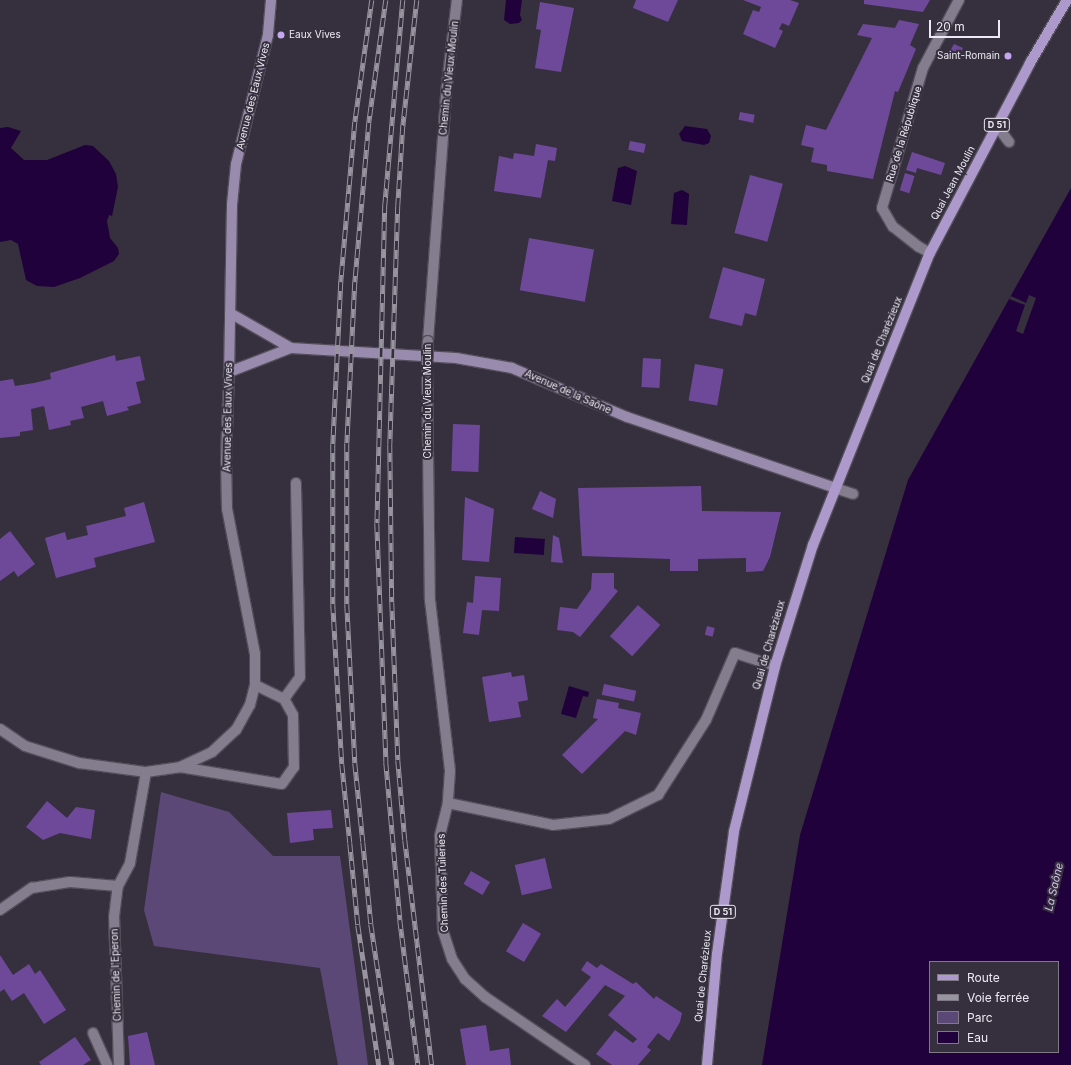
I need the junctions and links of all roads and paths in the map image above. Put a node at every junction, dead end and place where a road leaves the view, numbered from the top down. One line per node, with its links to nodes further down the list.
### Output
1 (271, 0): 8 (main road, Avenue des Eaux Vives)
2 (457, 0): 20 (street, Chemin du Vieux Moulin, bridge)
3 (959, 0): 7 (street, Rue de la République)
4 (1067, 0): 5 (main road, Quai Jean Moulin / D 51)
5 (997, 126): 6 (street); 7 (main road, Quai Jean Moulin / D 51)
6 (1010, 142)
7 (930, 252): 12 (main road, Quai de Charézieux / D 51)
8 (230, 313): 9 (main road, Avenue de la Saône); 10 (main road, Avenue des Eaux Vives)
9 (291, 348): 10 (main road, Avenue de la Saône); 12 (main road, Avenue de la Saône)
10 (229, 372): 15 (street, Avenue des Eaux Vives)
11 (296, 483): 16 (street)
12 (835, 488): 13 (street); 14 (main road, Quai de Charézieux / D 51)
13 (853, 494)
14 (775, 666): 20 (street); 27 (main road, Quai de Charézieux / D 51)
15 (255, 685): 16 (street); 18 (street, Avenue des Eaux Vives)
16 (284, 699): 18 (street)
17 (0, 729): 19 (street)
18 (180, 767): 19 (street, Avenue des Eaux Vives)
19 (146, 772): 21 (street)
20 (448, 803): 26 (street, Chemin des Tuileries)
21 (118, 886): 22 (street); 25 (street, Chemin de l'Eperon)
22 (0, 910)
23 (93, 1033): 24 (street)
24 (107, 1065)
25 (119, 1065)
26 (585, 1065)
27 (707, 1065)

